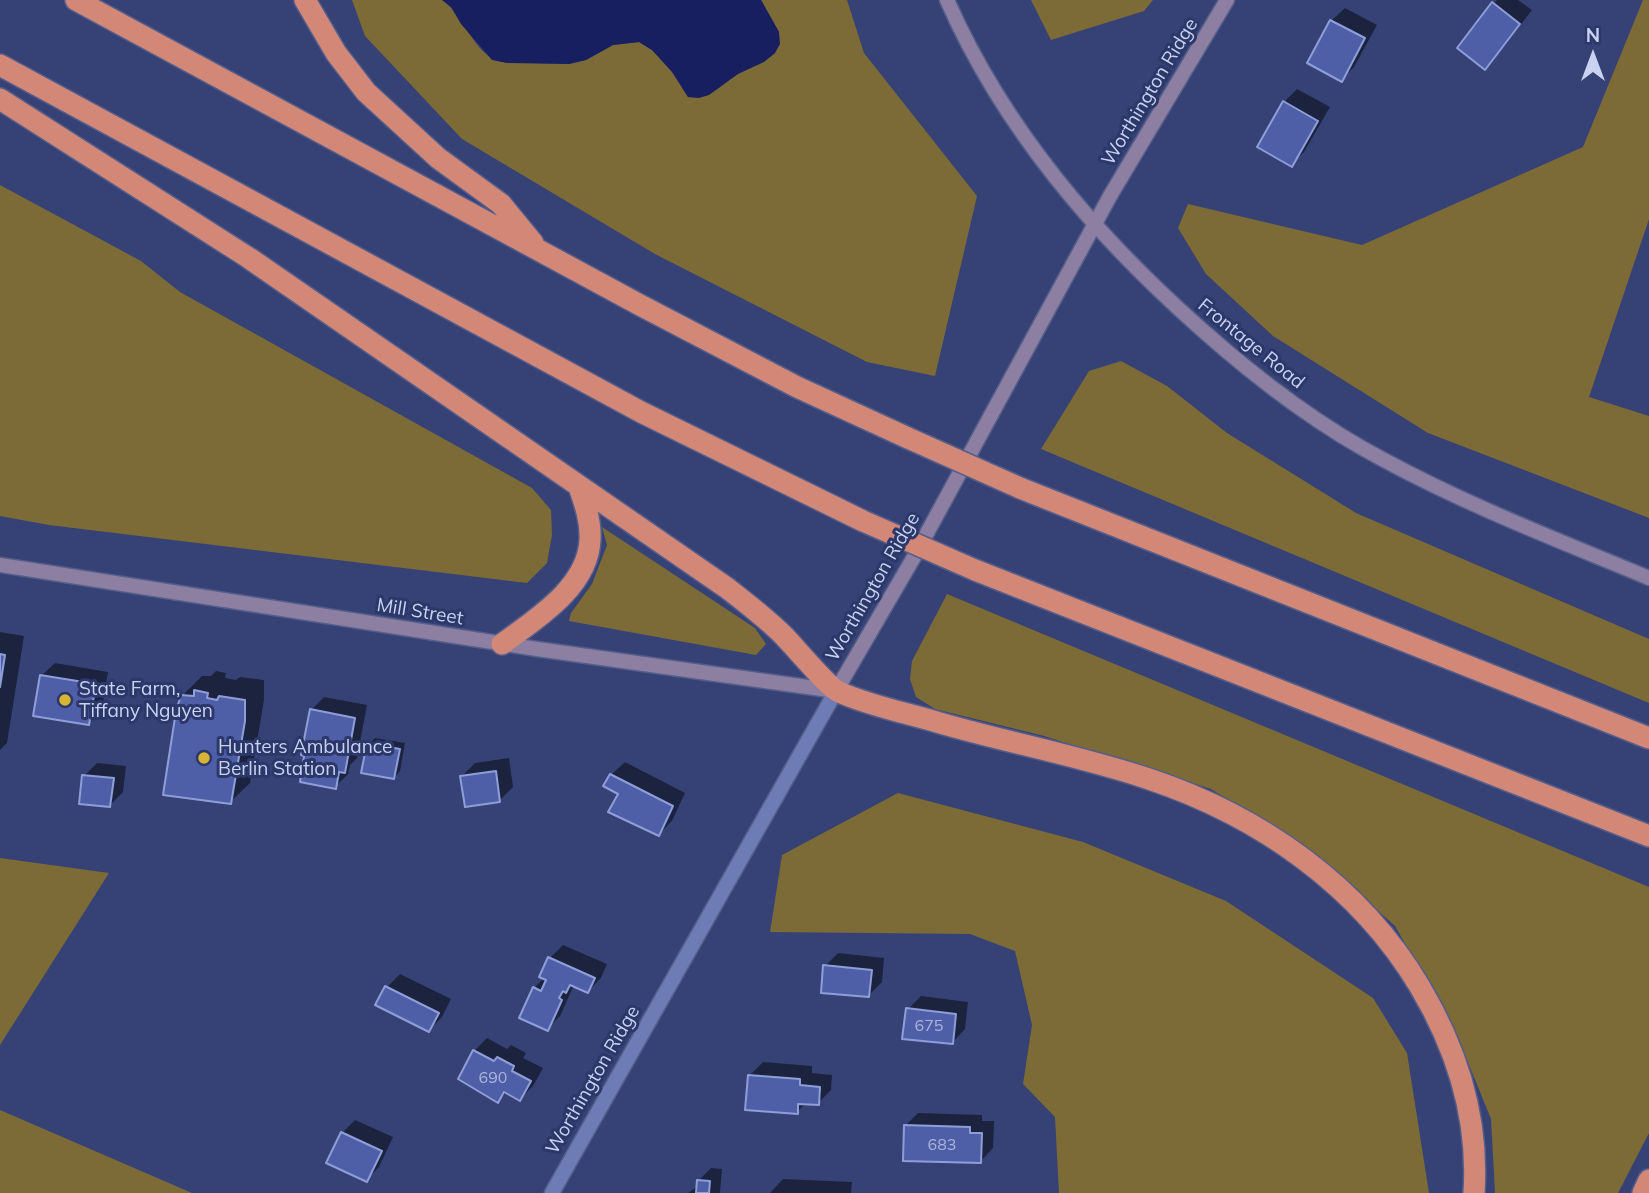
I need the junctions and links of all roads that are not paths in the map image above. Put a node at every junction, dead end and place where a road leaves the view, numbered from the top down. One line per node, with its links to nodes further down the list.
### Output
1 (76, 0): 8 (highway)
2 (305, 0): 8 (highway)
3 (947, 0): 7 (main road, Frontage Road)
4 (1227, 0): 7 (main road, Worthington Ridge)
5 (0, 65): 15 (highway, bridge)
6 (0, 99): 9 (highway)
7 (1094, 225): 11 (main road, Frontage Road); 13 (main road, Worthington Ridge)
8 (541, 252): 14 (highway, bridge)
9 (579, 487): 12 (highway); 13 (highway)
10 (0, 565): 12 (main road, Mill Street)
11 (1649, 578)
12 (502, 644): 13 (main road, Mill Street)
13 (836, 691): 17 (street, Worthington Ridge); 18 (highway)
14 (1649, 738)
15 (1649, 836)
16 (1649, 1180): 19 (highway)
17 (552, 1193)
18 (1474, 1193)
19 (1643, 1193)

